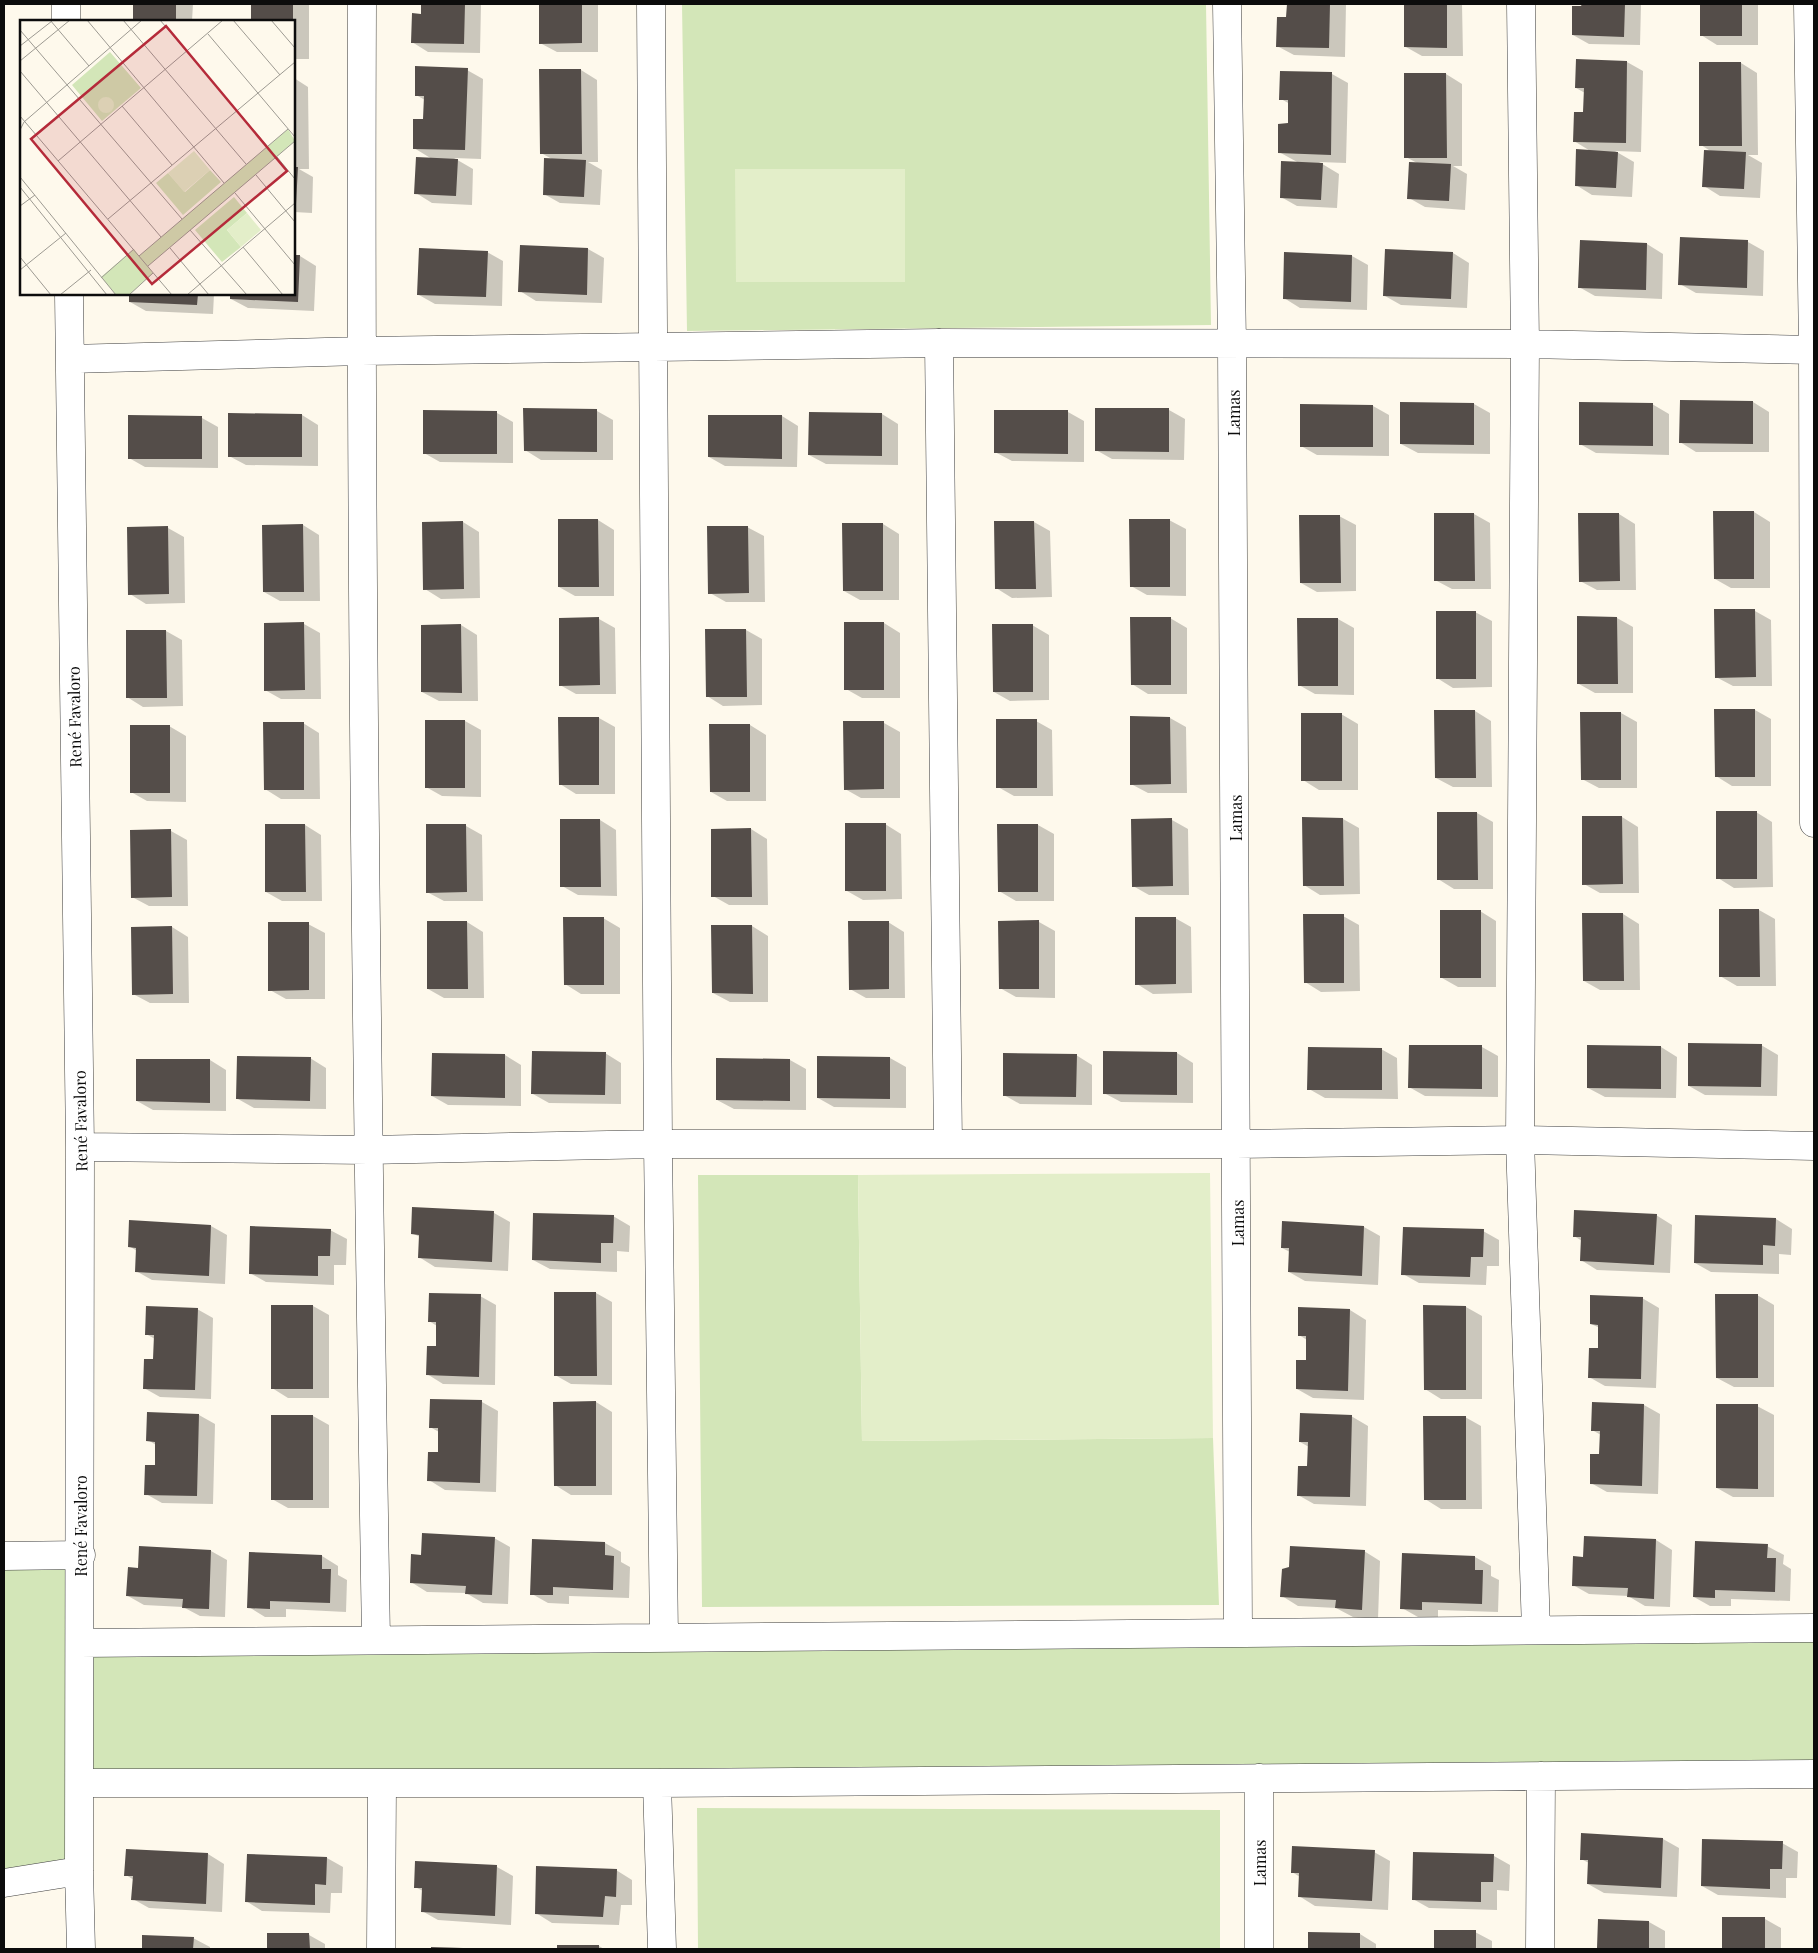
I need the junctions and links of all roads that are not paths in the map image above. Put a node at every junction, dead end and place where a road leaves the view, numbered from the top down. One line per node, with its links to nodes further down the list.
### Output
1 (66, 4): 7 (street)
2 (362, 4): 14 (street)
3 (651, 4): 12 (street)
4 (1227, 4): 11 (street, Lamas)
5 (1522, 4): 10 (street)
6 (1808, 4): 13 (street)
7 (66, 20)
8 (69, 295): 15 (street, René Favaloro)
9 (939, 343): 11 (street); 12 (street); 19 (street)
10 (1525, 344): 11 (street); 13 (street); 17 (street)
11 (1232, 345): 20 (street, Lamas)
12 (654, 348): 14 (street); 18 (street)
13 (1813, 350): 16 (street)
14 (361, 351): 15 (street); 23 (street)
15 (70, 359): 22 (street, René Favaloro)
16 (1814, 823)
17 (1520, 1140): 20 (street); 21 (street); 27 (street)
18 (658, 1144): 19 (street); 23 (street); 29 (street)
19 (948, 1144): 20 (street)
20 (1236, 1144): 28 (street, Lamas)
21 (1814, 1146)
22 (80, 1147): 23 (street); 24 (street, René Favaloro)
23 (368, 1150): 30 (street)
24 (80, 1555): 25 (street); 31 (street, René Favaloro)
25 (4, 1556)
26 (1814, 1628): 27 (street)
27 (1536, 1630): 28 (street)
28 (1238, 1633): 29 (street)
29 (664, 1637): 30 (street)
30 (376, 1639): 31 (street)
31 (80, 1643): 35 (street, René Favaloro)
32 (1814, 1774): 33 (street)
33 (1542, 1776): 34 (street); 44 (street)
34 (1259, 1778): 36 (street); 43 (street, Lamas)
35 (81, 1783): 37 (street); 38 (street, René Favaloro)
36 (656, 1783): 37 (street); 42 (street)
37 (382, 1784): 41 (street)
38 (79, 1870): 39 (street); 40 (street, René Favaloro)
39 (4, 1883)
40 (81, 1949)
41 (381, 1949)
42 (662, 1949)
43 (1259, 1949)
44 (1540, 1949)

